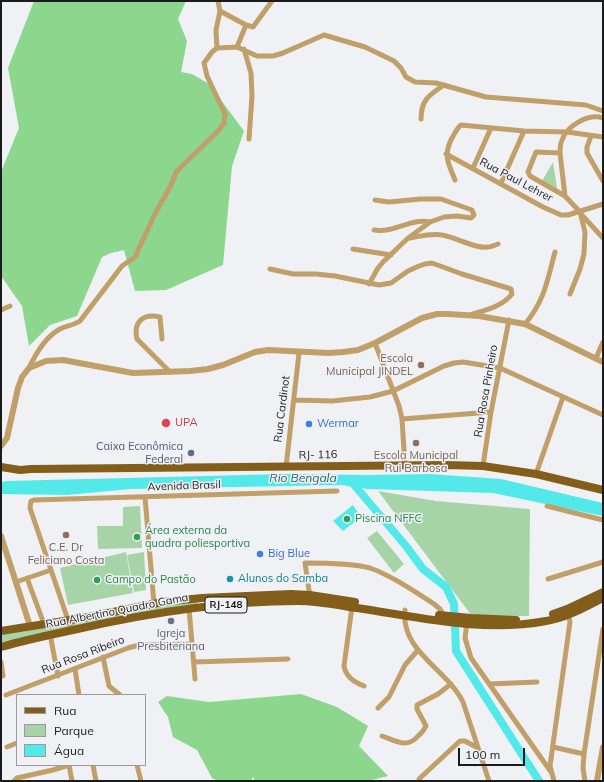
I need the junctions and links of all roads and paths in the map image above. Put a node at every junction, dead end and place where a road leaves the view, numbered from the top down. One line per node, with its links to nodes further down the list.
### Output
1 (218, 1): 3 (street)
2 (272, 1): 4 (street)
3 (220, 11): 4 (street); 6 (street)
4 (246, 25): 5 (street)
5 (238, 47): 6 (street); 7 (street)
6 (217, 48): 50 (street)
7 (244, 49): 8 (street); 17 (street)
8 (444, 86): 9 (street); 11 (street)
9 (603, 111)
10 (603, 118): 14 (street)
11 (421, 119)
12 (491, 128): 13 (street); 19 (street); 20 (street)
13 (524, 131): 14 (street); 23 (street)
14 (567, 132): 15 (street); 18 (street)
15 (591, 136): 16 (street); 22 (street)
16 (603, 137)
17 (249, 139)
18 (560, 153): 24 (street); 24 (street)
19 (446, 154): 20 (street, Rua Paul Lehrer); 21 (street)
20 (473, 168): 23 (street, Rua Paul Lehrer)
21 (455, 180)
22 (603, 181)
23 (501, 184): 27 (street, Rua Paul Lehrer)
24 (565, 196): 27 (street)
25 (375, 200): 28 (street)
26 (603, 204): 27 (street, Rua Paul Lehrer)
27 (579, 212): 30 (street); 38 (street)
28 (430, 222): 29 (street); 31 (street)
29 (374, 230)
30 (603, 238)
31 (408, 239): 32 (street); 35 (street)
32 (498, 244)
33 (353, 249): 35 (street)
34 (555, 252): 43 (street)
35 (391, 255): 37 (street)
36 (270, 269): 37 (street)
37 (369, 284): 41 (street)
38 (570, 294)
39 (10, 306): 40 (street)
40 (1, 310)
41 (469, 315): 42 (street); 46 (street)
42 (509, 320): 43 (street); 51 (street, Rua Rosa Pinheiro)
43 (525, 324): 48 (street)
44 (162, 339): 52 (street)
45 (603, 342): 48 (street)
46 (375, 343): 47 (street); 53 (street)
47 (299, 353): 52 (street); 55 (street, Rua Cardinot)
48 (596, 358): 49 (street)
49 (603, 362)
50 (29, 368): 52 (street); 59 (street)
51 (500, 368): 53 (street); 54 (street); 56 (street, Rua Rosa Pinheiro)
52 (170, 372)
53 (394, 391): 55 (street); 58 (street)
54 (563, 398): 57 (street); 66 (street)
55 (294, 400): 64 (street, Rua Cardinot)
56 (491, 412): 58 (street); 62 (street, Rua Rosa Pinheiro)
57 (603, 414)
58 (402, 419): 61 (street)
59 (1, 446)
60 (1, 462): 65 (main road, RJ- 116)
61 (405, 466): 62 (main road, RJ- 116); 64 (main road, RJ- 116)
62 (483, 466): 66 (main road, RJ- 116)
63 (1, 467): 65 (main road, RJ- 116)
64 (286, 467): 65 (main road, RJ- 116)
65 (31, 469)
66 (536, 474): 67 (main road, RJ- 116)
67 (603, 490)
68 (337, 491): 69 (street, Avenida Brasil)
69 (145, 497): 74 (street, Avenida Brasil); 82 (street)
70 (547, 506): 71 (street)
71 (603, 520)
72 (1, 536): 77 (street)
73 (603, 562): 76 (street)
74 (51, 570): 75 (street); 87 (street)
75 (27, 578): 77 (street); 89 (street)
76 (548, 579)
77 (16, 582): 90 (street)
78 (603, 592): 86 (main road)
79 (311, 598): 81 (main road, Rua Albertino Quadro Gama); 83 (main road, Rua Albertino Quadro Gama); 85 (main road, Rua Albertino Quadro Gama); 88 (street)
80 (603, 598): 86 (main road)
81 (202, 602): 82 (main road, Rua Albertino Quadro Gama); 84 (main road, Rua Albertino Quadro Gama / RJ-148)
82 (154, 604): 87 (main road, Rua Albertino Quadro Gama)
83 (352, 607): 85 (main road, Rua Albertino Quadro Gama); 109 (street)
84 (189, 608): 92 (main road, Rua Albertino Quadro Gama / RJ-148); 95 (street)
85 (405, 612): 88 (main road, Rua Albertino Quadro Gama); 97 (street)
86 (568, 612): 88 (main road, Rua Albertino Quadro Gama); 117 (street)
87 (68, 620): 89 (main road, Rua Albertino Quadro Gama); 92 (street)
88 (457, 620): 108 (street)
89 (44, 624): 90 (main road, Rua Albertino Quadro Gama)
90 (30, 626): 93 (main road, Rua Albertino Quadro Gama)
91 (603, 629): 120 (street)
92 (73, 630): 94 (main road, Rua Albertino Quadro Gama / RJ-148)
93 (1, 631)
94 (50, 634): 96 (main road, Rua Albertino Quadro Gama / RJ-148); 104 (street)
95 (192, 644): 98 (street, Rua Rosa Ribeiro); 101 (street)
96 (1, 647)
97 (418, 650): 107 (street); 113 (street)
98 (103, 657): 102 (street, Rua Rosa Ribeiro); 111 (street)
99 (288, 659): 101 (street)
100 (1, 662): 103 (street)
101 (194, 662): 105 (street)
102 (75, 669): 104 (street, Rua Rosa Ribeiro); 110 (street)
103 (3, 676)
104 (58, 676): 112 (street, Rua Rosa Ribeiro)
105 (195, 679)
106 (537, 682): 108 (street)
107 (451, 684): 114 (street); 119 (street)
108 (490, 684): 125 (street)
109 (364, 686)
110 (79, 694)
111 (119, 694)
112 (6, 695)
113 (378, 708)
114 (382, 736)
115 (16, 743): 116 (street)
116 (7, 747)
117 (553, 747): 120 (street); 125 (street)
118 (603, 747): 134 (street)
119 (478, 748): 126 (street); 131 (street)
120 (584, 754): 133 (street)
121 (66, 766): 127 (street)
122 (69, 766): 128 (street)
123 (93, 766): 129 (street)
124 (137, 766): 130 (street)
125 (551, 772): 132 (street)
126 (419, 779)
127 (14, 781)
128 (72, 781)
129 (96, 781)
130 (141, 781)
131 (489, 781)
132 (554, 781)
133 (585, 781)
134 (597, 781)

